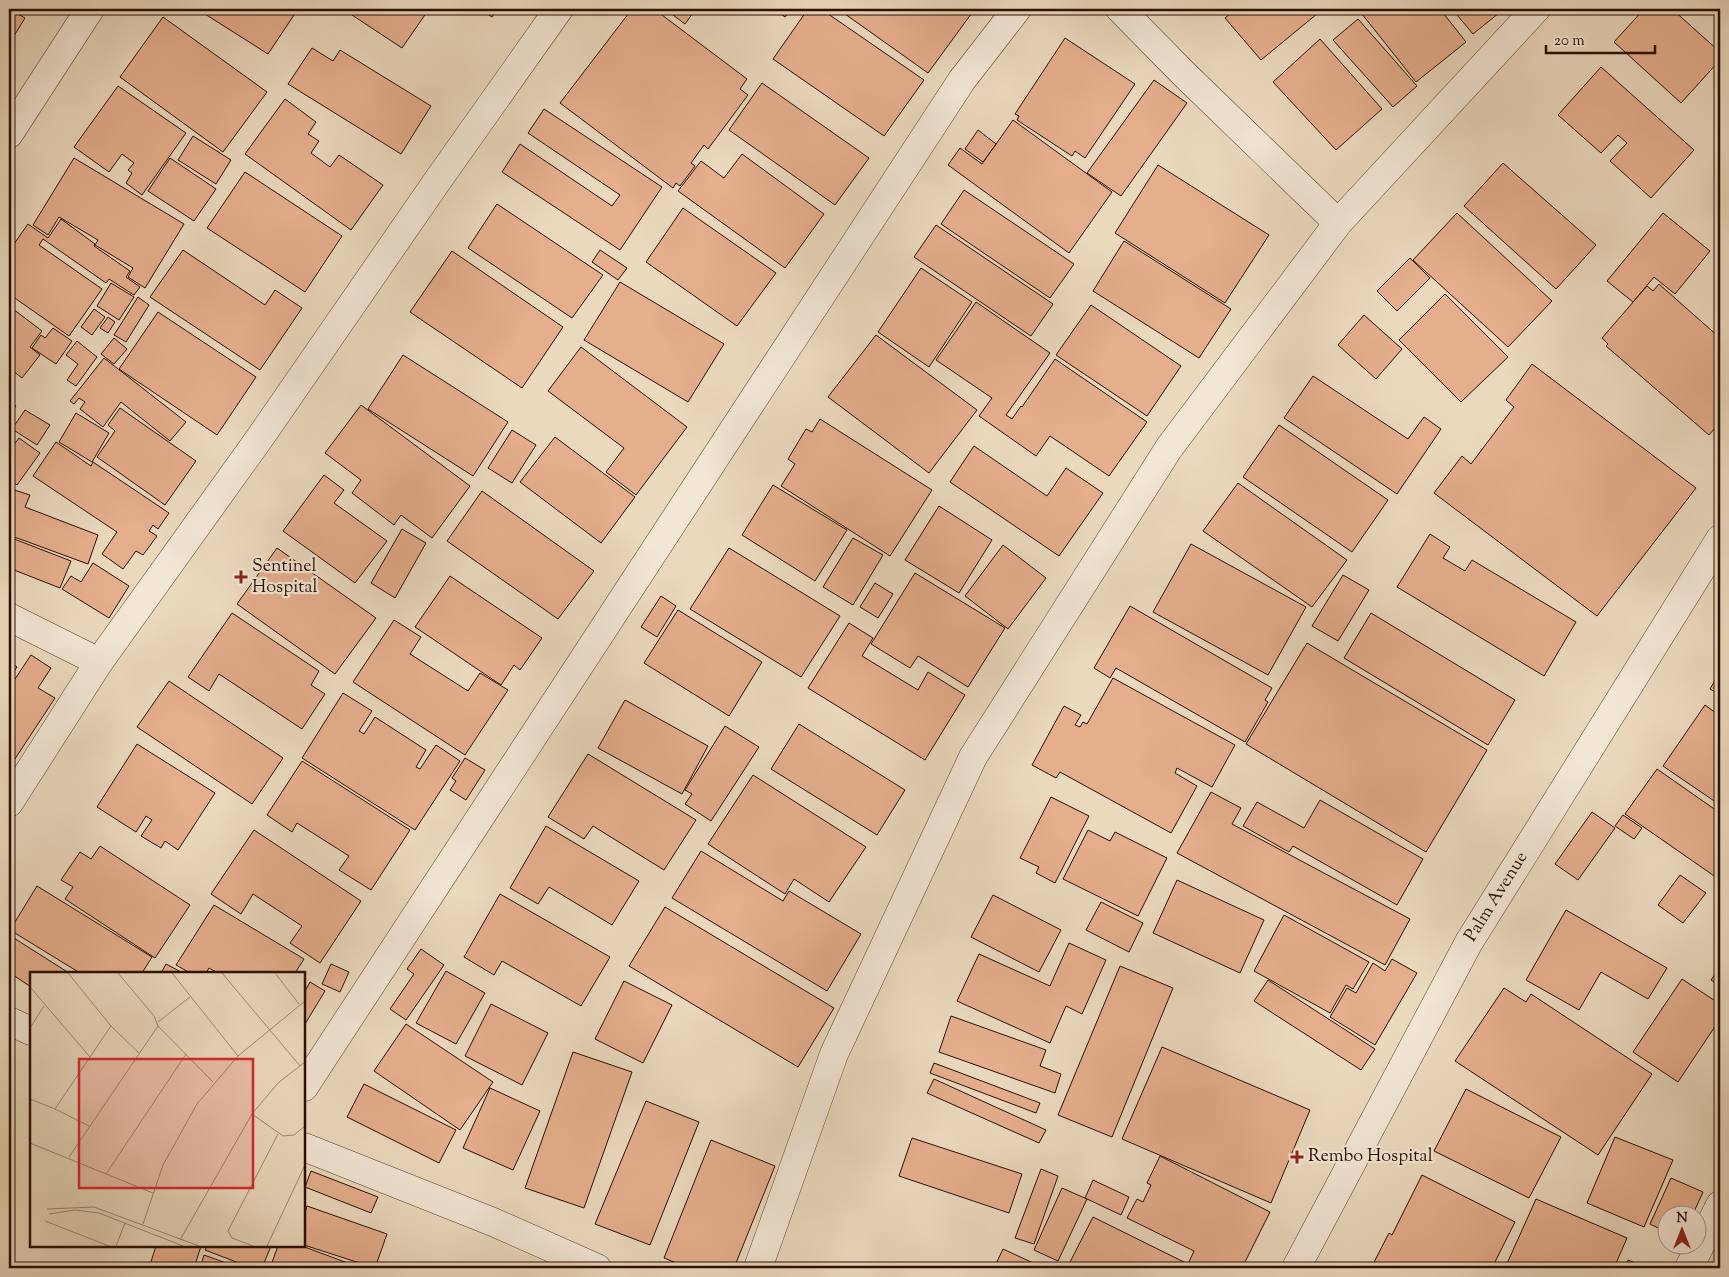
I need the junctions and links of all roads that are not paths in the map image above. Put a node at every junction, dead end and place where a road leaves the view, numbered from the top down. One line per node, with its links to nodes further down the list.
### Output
1 (90, 9): 6 (street)
2 (559, 9): 10 (street)
3 (1017, 9): 14 (street)
4 (1120, 9): 7 (street)
5 (1536, 9): 7 (street)
6 (9, 134)
7 (1338, 223): 18 (street)
8 (1720, 539): 19 (street, Palm Avenue)
9 (9, 617): 10 (street)
10 (99, 662): 11 (street)
11 (9, 803)
12 (9, 1022): 13 (street)
13 (30, 1031)
14 (305, 1085)
15 (305, 1147): 17 (street)
16 (1720, 1205): 20 (street)
17 (597, 1268)
18 (758, 1268)
19 (1296, 1268)
20 (1689, 1268)

